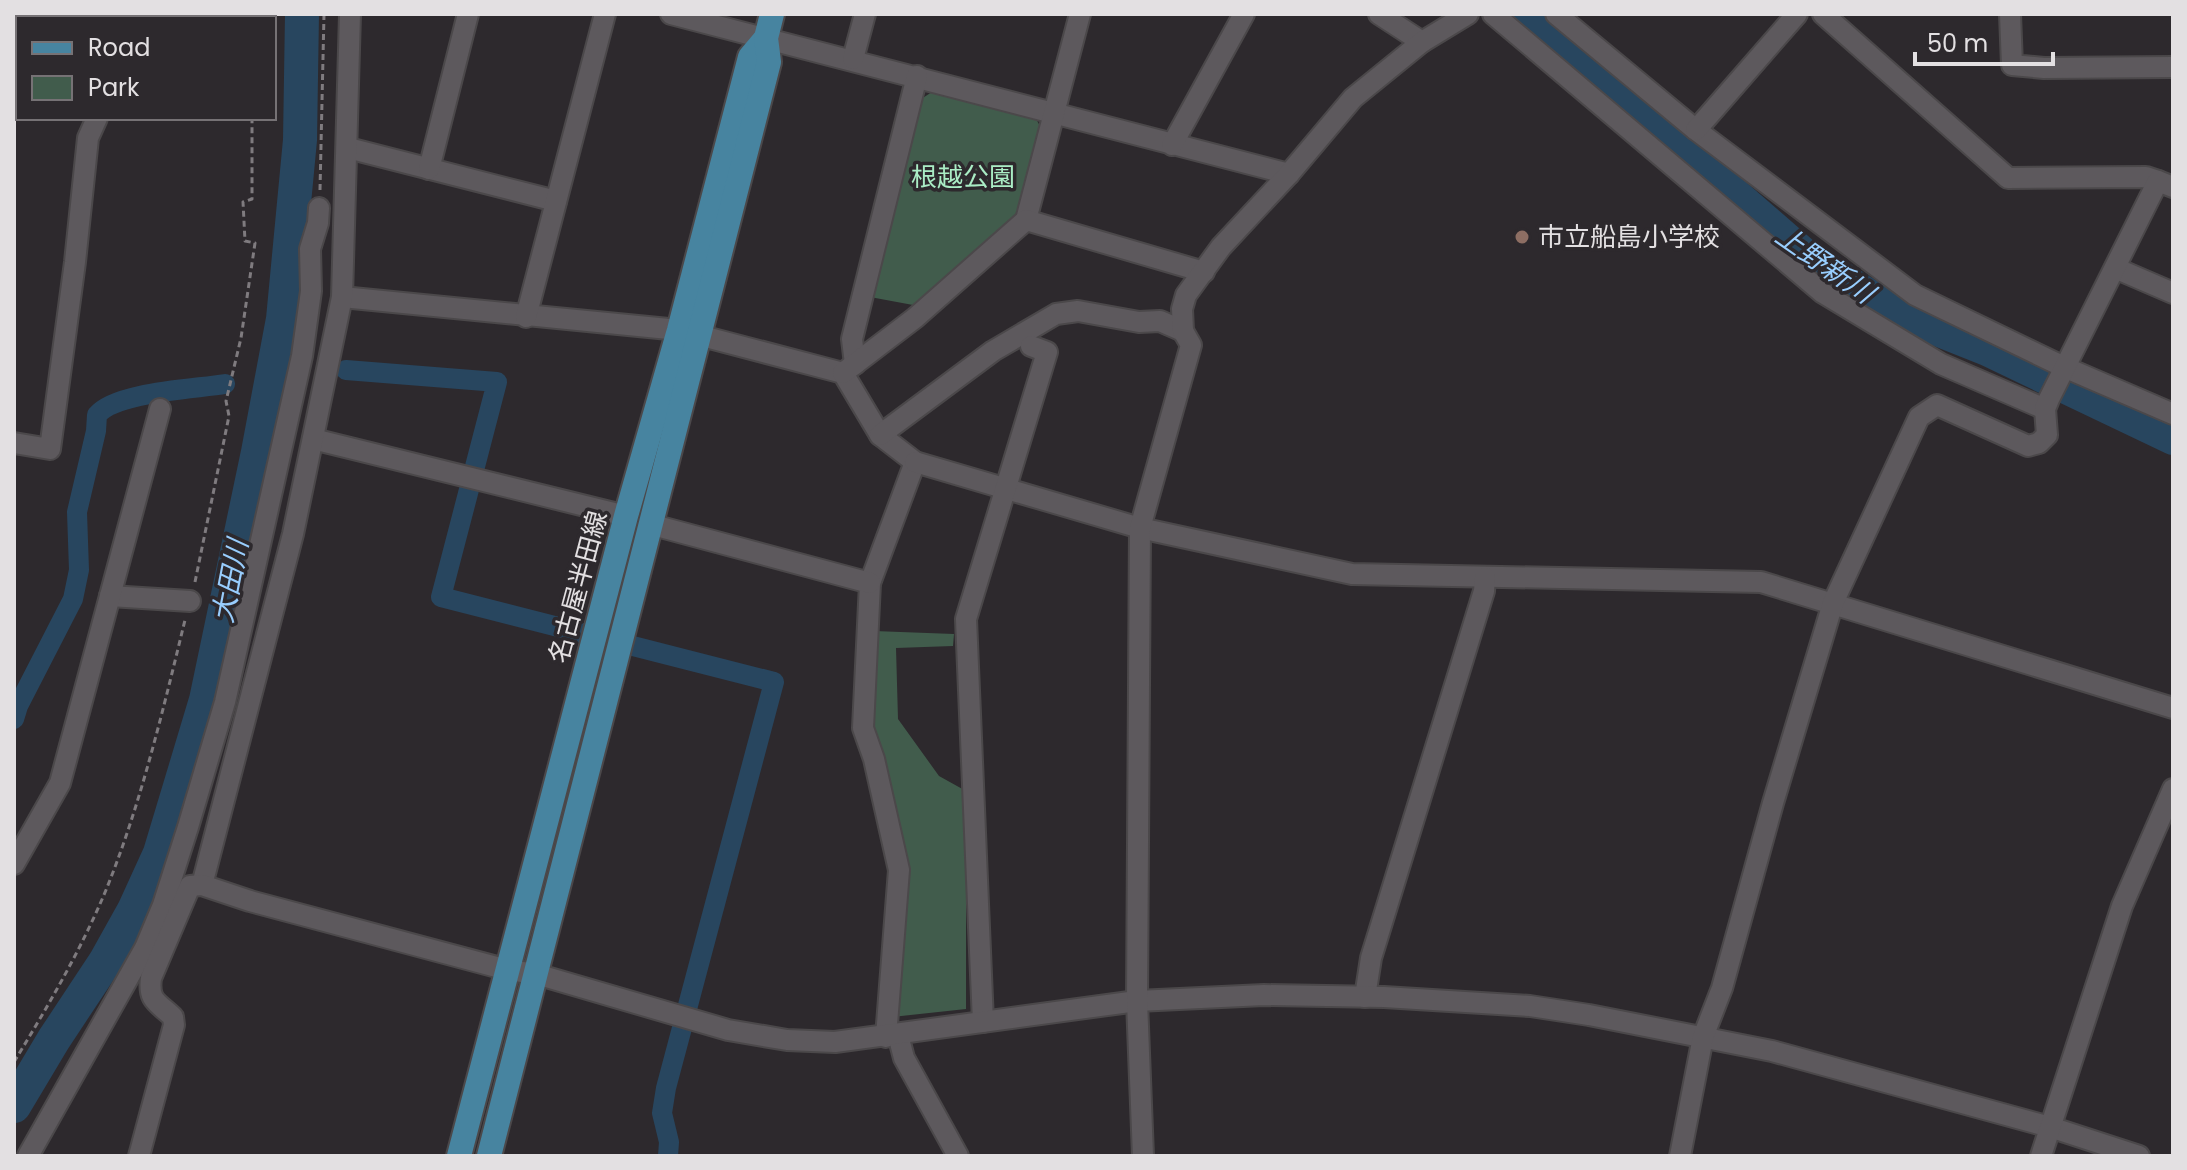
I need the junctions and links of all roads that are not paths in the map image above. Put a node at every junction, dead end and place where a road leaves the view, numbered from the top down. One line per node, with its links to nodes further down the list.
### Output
1 (350, 14): 25 (street)
2 (468, 14): 26 (street)
3 (605, 14): 29 (street)
4 (675, 14): 16 (street)
5 (772, 14): 16 (main road, 名古屋半田線)
6 (865, 14): 18 (street)
7 (1080, 14): 21 (street)
8 (1244, 14): 24 (street)
9 (1379, 14): 17 (street)
10 (1468, 14): 17 (street)
11 (1493, 14): 42 (street)
12 (1556, 14): 23 (street)
13 (1797, 14): 23 (street)
14 (1823, 14): 28 (street)
15 (2010, 14): 19 (street)
16 (766, 38): 18 (street); 38 (main road, 名古屋半田線)
17 (1422, 42): 27 (street)
18 (853, 59): 20 (street)
19 (2173, 67)
20 (917, 76): 21 (street); 41 (street)
21 (1054, 111): 24 (street); 31 (street)
22 (96, 120): 47 (street)
23 (1696, 130): 40 (street)
24 (1172, 145): 27 (street)
25 (348, 148): 26 (street); 35 (street)
26 (429, 169): 29 (street)
27 (1289, 174): 33 (street)
28 (2166, 184): 32 (street)
29 (556, 201): 36 (street)
30 (319, 208): 70 (street)
31 (1026, 220): 33 (street); 41 (street)
32 (2115, 268): 34 (street); 40 (street)
33 (1204, 272): 37 (street)
34 (2173, 293)
35 (342, 297): 36 (street); 46 (street)
36 (526, 317): 38 (street)
37 (1183, 331): 45 (street); 52 (street)
38 (690, 332): 41 (street); 50 (main road, 名古屋半田線); 51 (main road, 名古屋半田線)
39 (1031, 346): 49 (street)
40 (2064, 367): 42 (street); 44 (street)
41 (849, 369): 45 (street)
42 (2047, 404): 57 (street)
43 (160, 409): 55 (street)
44 (2173, 414)
45 (880, 435): 48 (street)
46 (313, 439): 50 (street); 61 (street)
47 (14, 443)
48 (915, 462): 49 (street); 54 (street)
49 (1004, 488): 52 (street); 66 (street)
50 (626, 516): 62 (main road, 名古屋半田線)
51 (653, 525): 54 (street); 63 (main road, 名古屋半田線)
52 (1140, 528): 53 (street); 65 (street)
53 (1485, 578): 57 (street); 64 (street)
54 (870, 583): 67 (street)
55 (110, 596): 56 (street); 60 (street)
56 (190, 601)
57 (1833, 603): 58 (street); 68 (street)
58 (2173, 708)
59 (2173, 789): 69 (street)
60 (14, 864)
61 (202, 885): 62 (street); 71 (street)
62 (508, 970): 63 (street); 72 (main road, 名古屋半田線)
63 (536, 974): 67 (street); 73 (main road, 名古屋半田線)
64 (1365, 997): 65 (street); 68 (street)
65 (1137, 1001): 66 (street); 75 (street)
66 (983, 1022): 67 (street)
67 (892, 1036): 74 (street)
68 (1703, 1037): 69 (street); 76 (street)
69 (2050, 1127): 77 (street); 78 (street)
70 (28, 1156)
71 (139, 1156)
72 (459, 1156)
73 (489, 1156)
74 (958, 1156)
75 (1143, 1156)
76 (1680, 1156)
77 (2041, 1156)
78 (2139, 1156)

